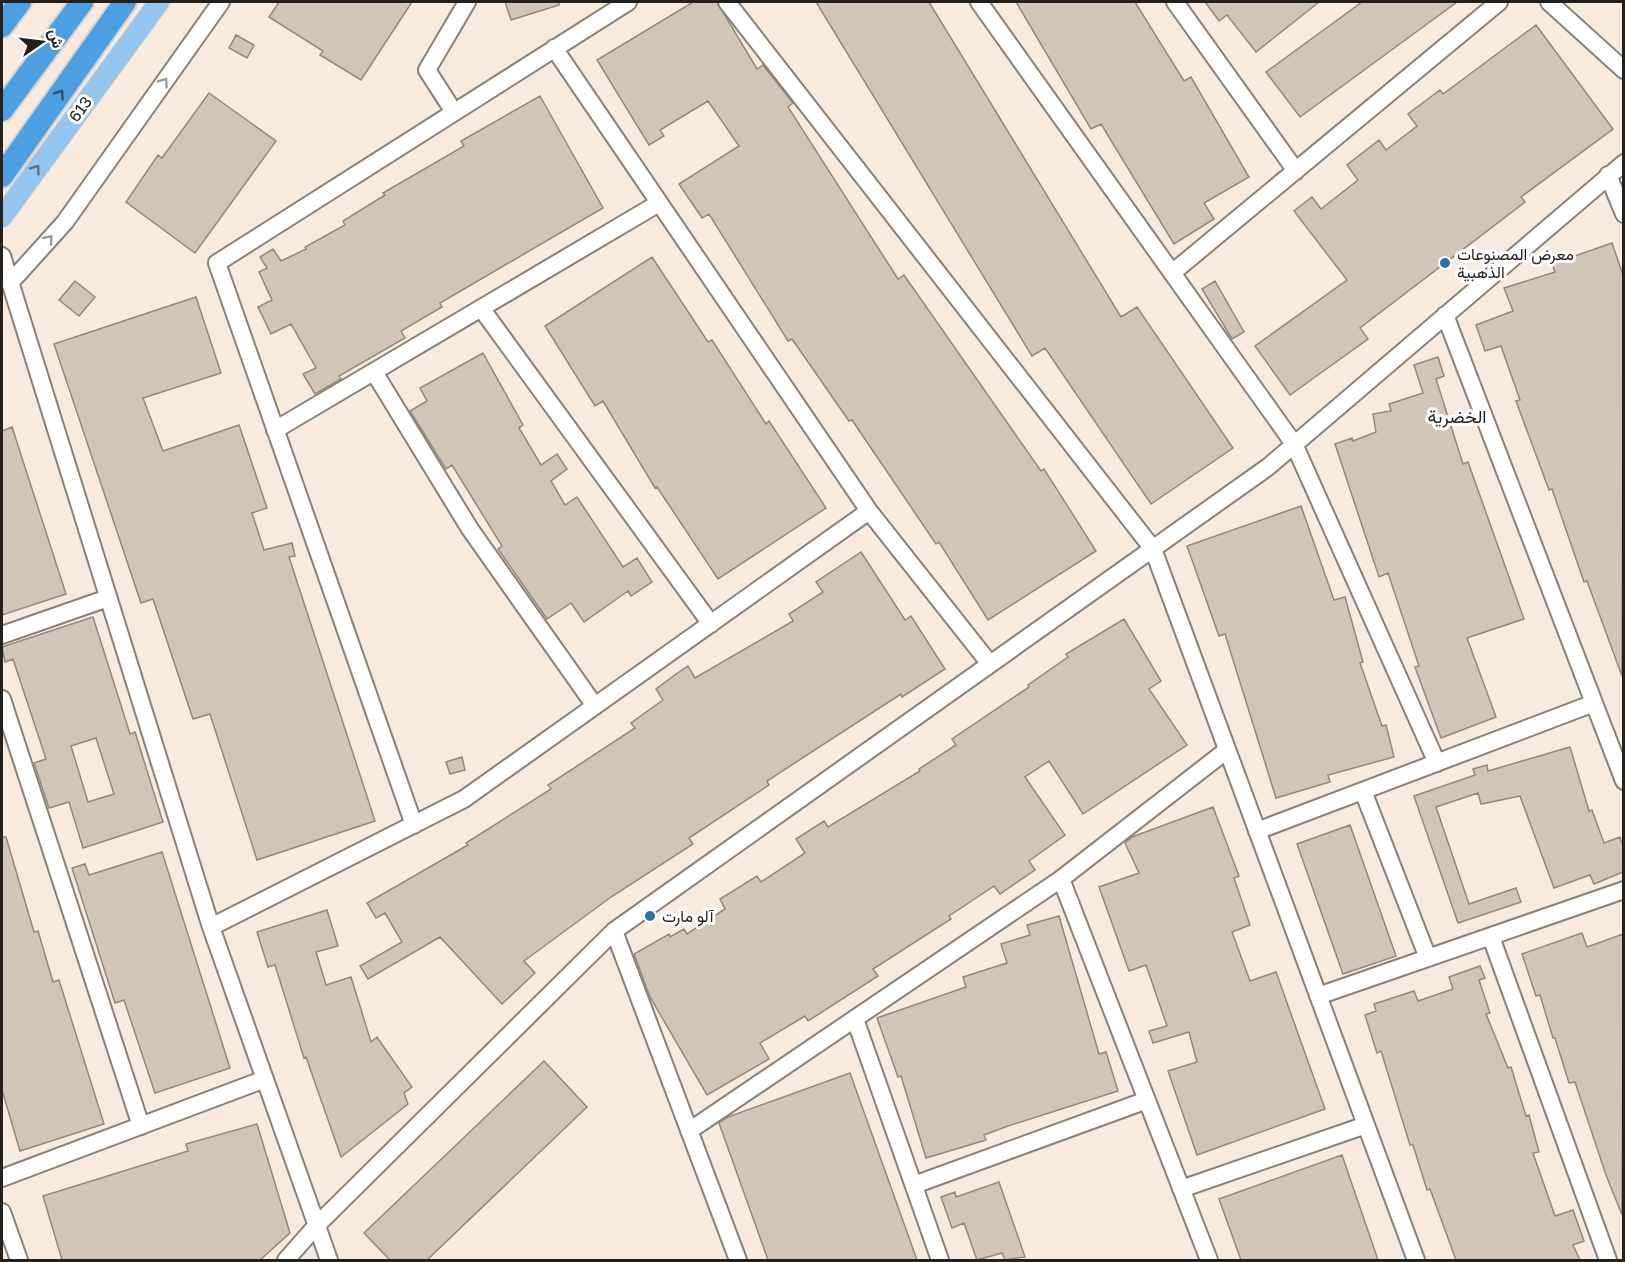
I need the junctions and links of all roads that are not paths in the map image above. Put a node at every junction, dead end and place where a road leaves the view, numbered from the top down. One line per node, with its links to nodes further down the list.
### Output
1 (20, 2): 13 (highway)
2 (82, 2): 16 (highway)
3 (125, 2): 21 (highway, one-way to 3)
4 (159, 2): 24 (main road, 613, one-way to 4)
5 (221, 2): 27 (street, one-way to 5)
6 (467, 2): 17 (street)
7 (628, 2): 14 (street)
8 (727, 2): 34 (street)
9 (979, 2): 26 (street)
10 (1175, 2): 19 (street)
11 (1499, 2): 19 (street)
12 (1549, 2): 15 (street)
13 (2, 26)
14 (554, 48): 17 (street); 22 (street)
15 (1623, 70)
16 (2, 110)
17 (454, 112): 31 (street)
18 (1623, 162): 20 (street)
19 (1296, 171): 26 (street)
20 (1608, 175): 23 (street); 29 (street)
21 (2, 176)
22 (659, 203): 28 (street); 33 (street)
23 (1623, 214)
24 (2, 217)
25 (2, 256): 27 (street)
26 (1172, 273): 32 (street)
27 (10, 283): 35 (street)
28 (482, 308): 30 (street); 36 (street)
29 (1446, 315): 32 (street); 40 (street)
30 (374, 372): 31 (street); 41 (street)
31 (275, 430): 46 (street)
32 (1294, 444): 34 (street); 43 (street)
33 (869, 511): 36 (street); 38 (street)
34 (1153, 549): 38 (street); 42 (street)
35 (108, 598): 37 (street); 50 (street)
36 (711, 624): 41 (street)
37 (2, 635)
38 (990, 664): 51 (street)
39 (2, 699): 59 (street)
40 (1594, 703): 43 (street); 44 (street)
41 (595, 706): 46 (street)
42 (1227, 750): 47 (street); 48 (street)
43 (1437, 763): 45 (street)
44 (1623, 781)
45 (1363, 791): 47 (street); 53 (street)
46 (414, 825): 50 (street)
47 (1257, 831): 54 (street)
48 (1061, 879): 55 (street); 57 (street)
49 (1623, 890): 52 (street)
50 (211, 927): 56 (street)
51 (614, 931): 60 (street); 65 (street)
52 (1491, 937): 53 (street); 73 (street)
53 (1428, 958): 54 (street)
54 (1318, 996): 58 (street)
55 (855, 1019): 60 (street); 62 (street)
56 (265, 1079): 59 (street); 65 (street)
57 (1147, 1100): 62 (street); 63 (street)
58 (1366, 1125): 63 (street); 72 (street)
59 (141, 1126): 61 (street)
60 (689, 1131): 69 (street)
61 (2, 1178)
62 (914, 1185): 70 (street)
63 (1182, 1189): 71 (street)
64 (2, 1212): 66 (street)
65 (316, 1226): 67 (street); 68 (street)
66 (19, 1260)
67 (286, 1260)
68 (329, 1260)
69 (738, 1260)
70 (940, 1260)
71 (1209, 1260)
72 (1416, 1260)
73 (1608, 1260)

